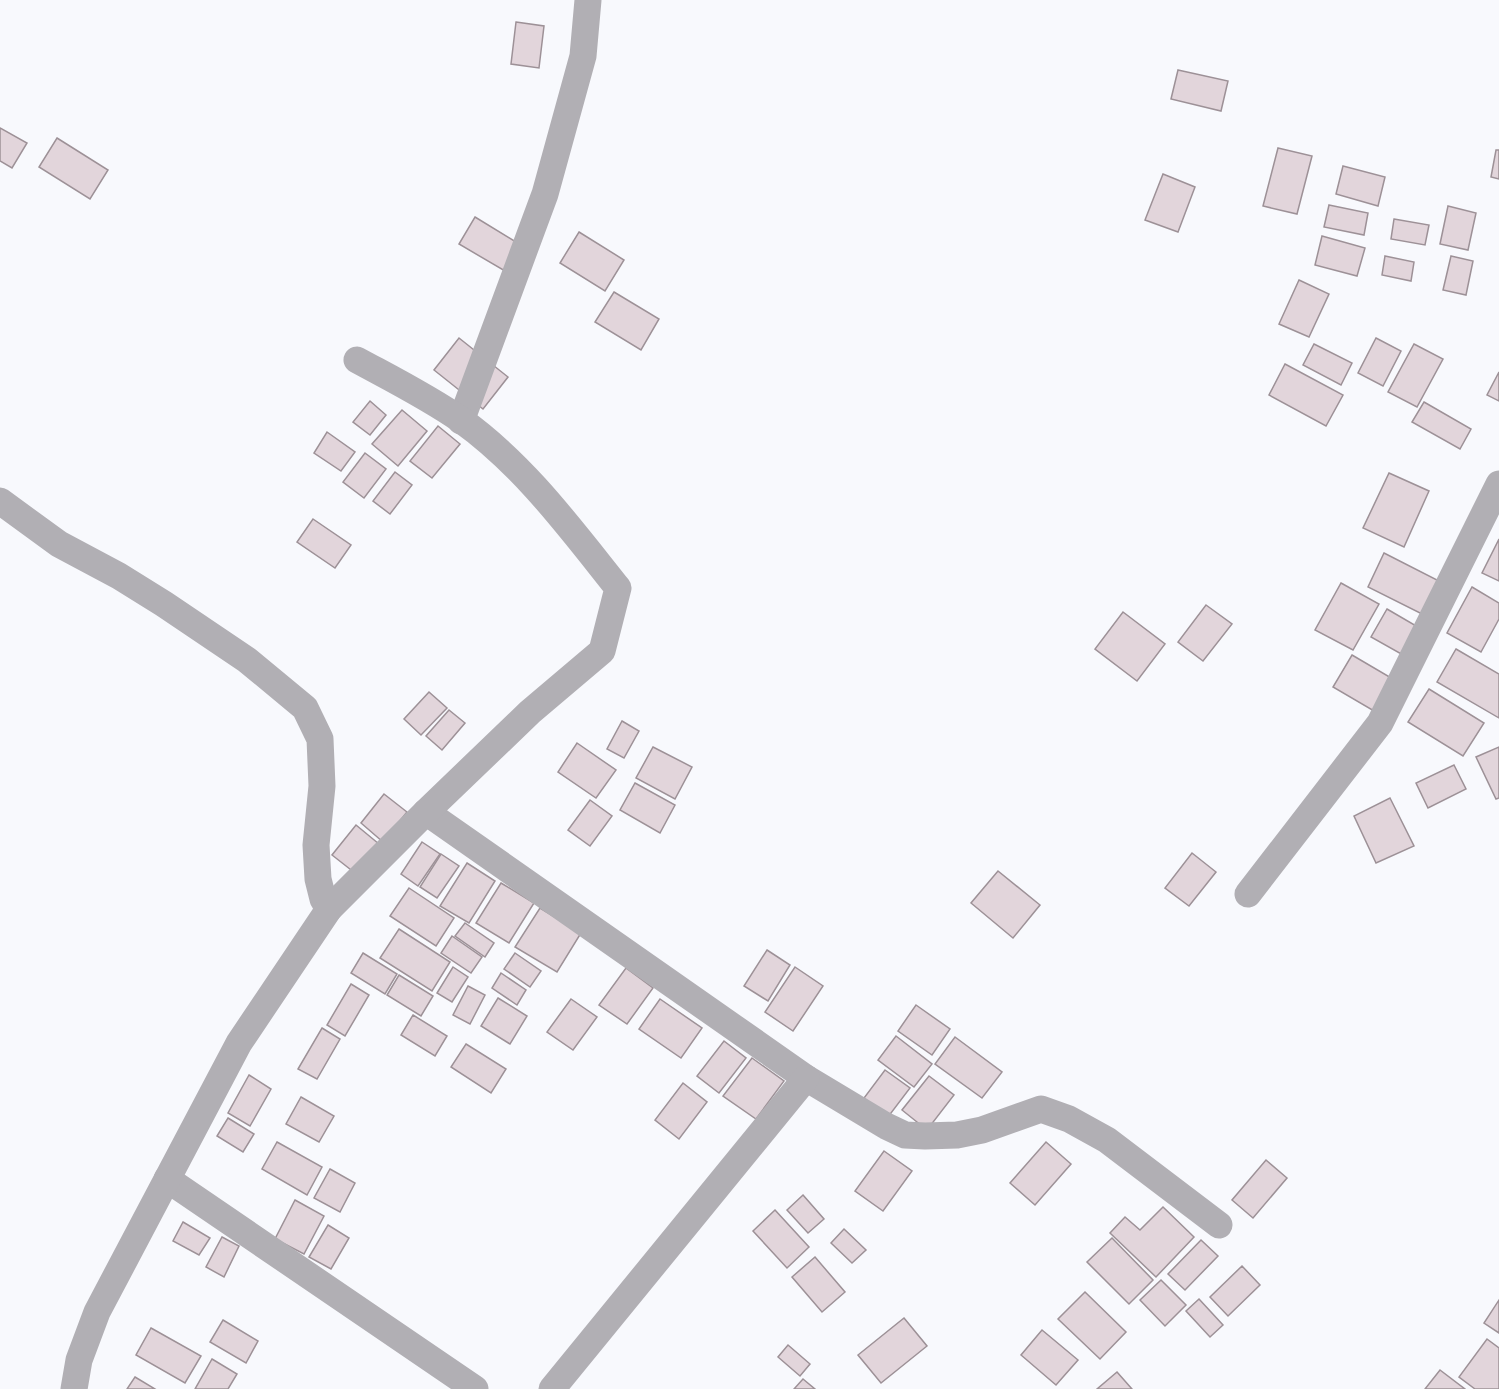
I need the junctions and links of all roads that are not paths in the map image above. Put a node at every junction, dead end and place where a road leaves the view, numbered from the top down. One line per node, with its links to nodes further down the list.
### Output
1 (588, 0): 3 (street)
2 (357, 360): 3 (street)
3 (461, 421): 6 (street)
4 (1499, 484): 7 (street)
5 (0, 501): 8 (street)
6 (426, 812): 8 (street); 9 (street)
7 (1248, 894)
8 (329, 909): 10 (street)
9 (806, 1078): 11 (street); 14 (street)
10 (167, 1179): 12 (street); 13 (street)
11 (1219, 1225)
12 (74, 1389)
13 (475, 1389)
14 (552, 1389)

